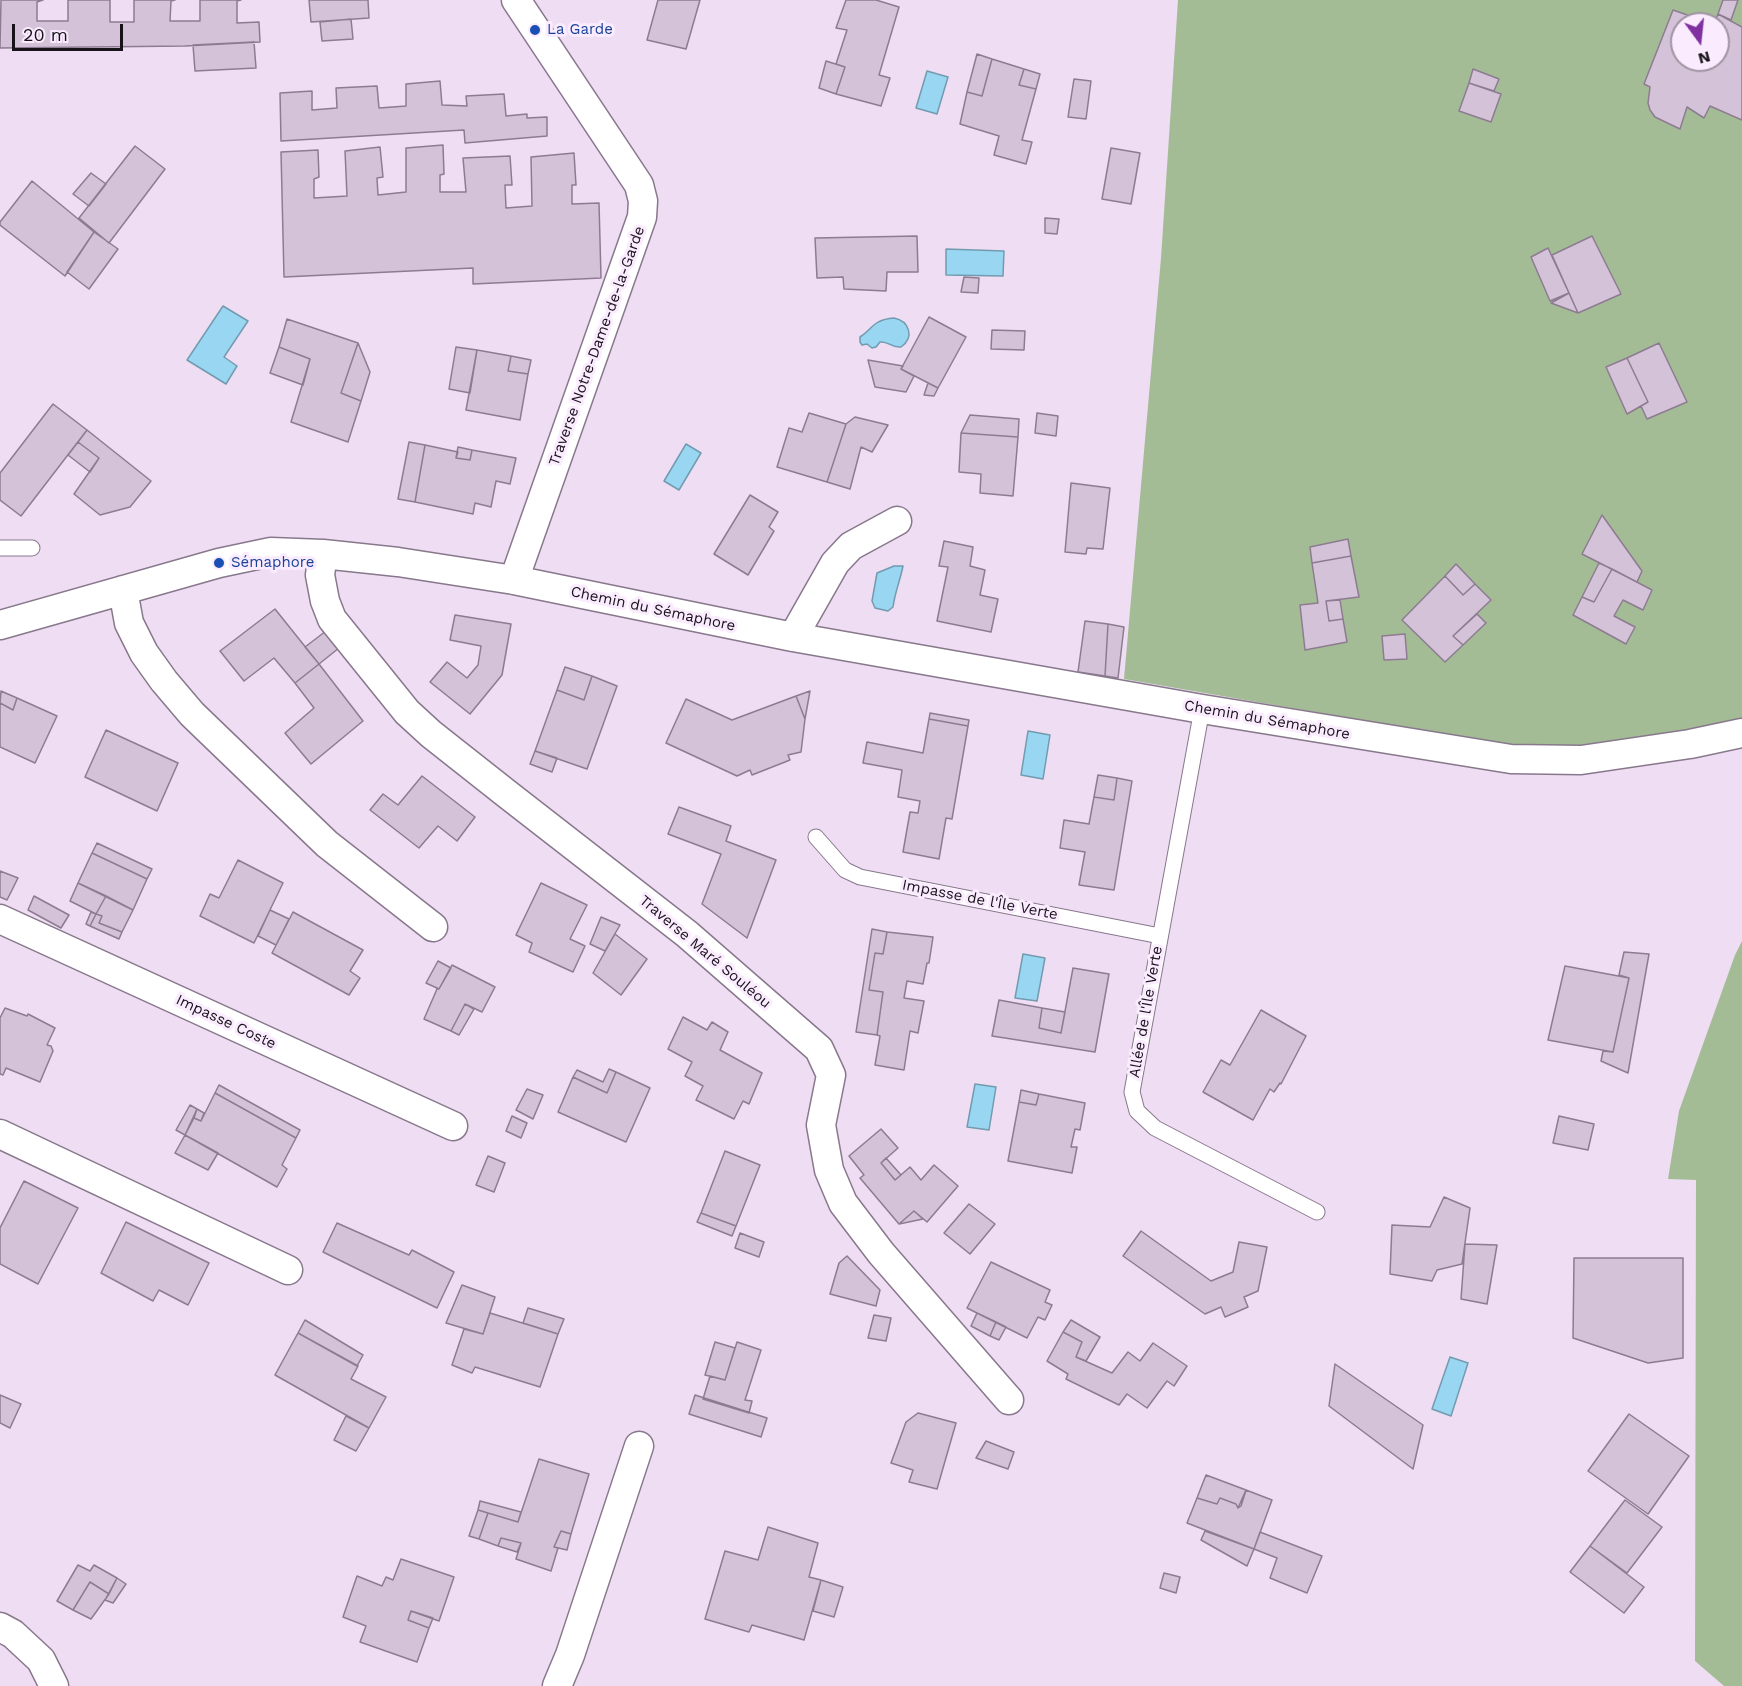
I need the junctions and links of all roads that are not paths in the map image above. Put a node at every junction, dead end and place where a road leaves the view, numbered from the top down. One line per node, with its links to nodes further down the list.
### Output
1 (516, 0): 6 (street, Traverse Notre-Dame-de-la-Garde)
2 (897, 521): 9 (street)
3 (0, 548): 4 (lane)
4 (32, 548)
5 (323, 554): 6 (street, Chemin du Sémaphore); 7 (street, Chemin du Sémaphore); 20 (street, Traverse Maré Souléou)
6 (514, 580): 9 (street, Chemin du Sémaphore)
7 (123, 590): 8 (street, Chemin du Sémaphore); 14 (street)
8 (0, 625)
9 (793, 637): 10 (street, Chemin du Sémaphore)
10 (1202, 709): 11 (street, Chemin du Sémaphore); 15 (lane, Allée de l'Île Verte)
11 (1742, 733)
12 (816, 837): 15 (lane, Impasse de l'Île Verte)
13 (0, 919): 16 (street, Impasse Coste)
14 (433, 927)
15 (1160, 936): 18 (lane, Allée de l'Île Verte)
16 (453, 1126)
17 (0, 1134): 19 (street)
18 (1317, 1212)
19 (288, 1270)
20 (1009, 1400)
21 (639, 1446): 24 (street)
22 (0, 1627): 23 (street)
23 (54, 1686)
24 (557, 1686)

